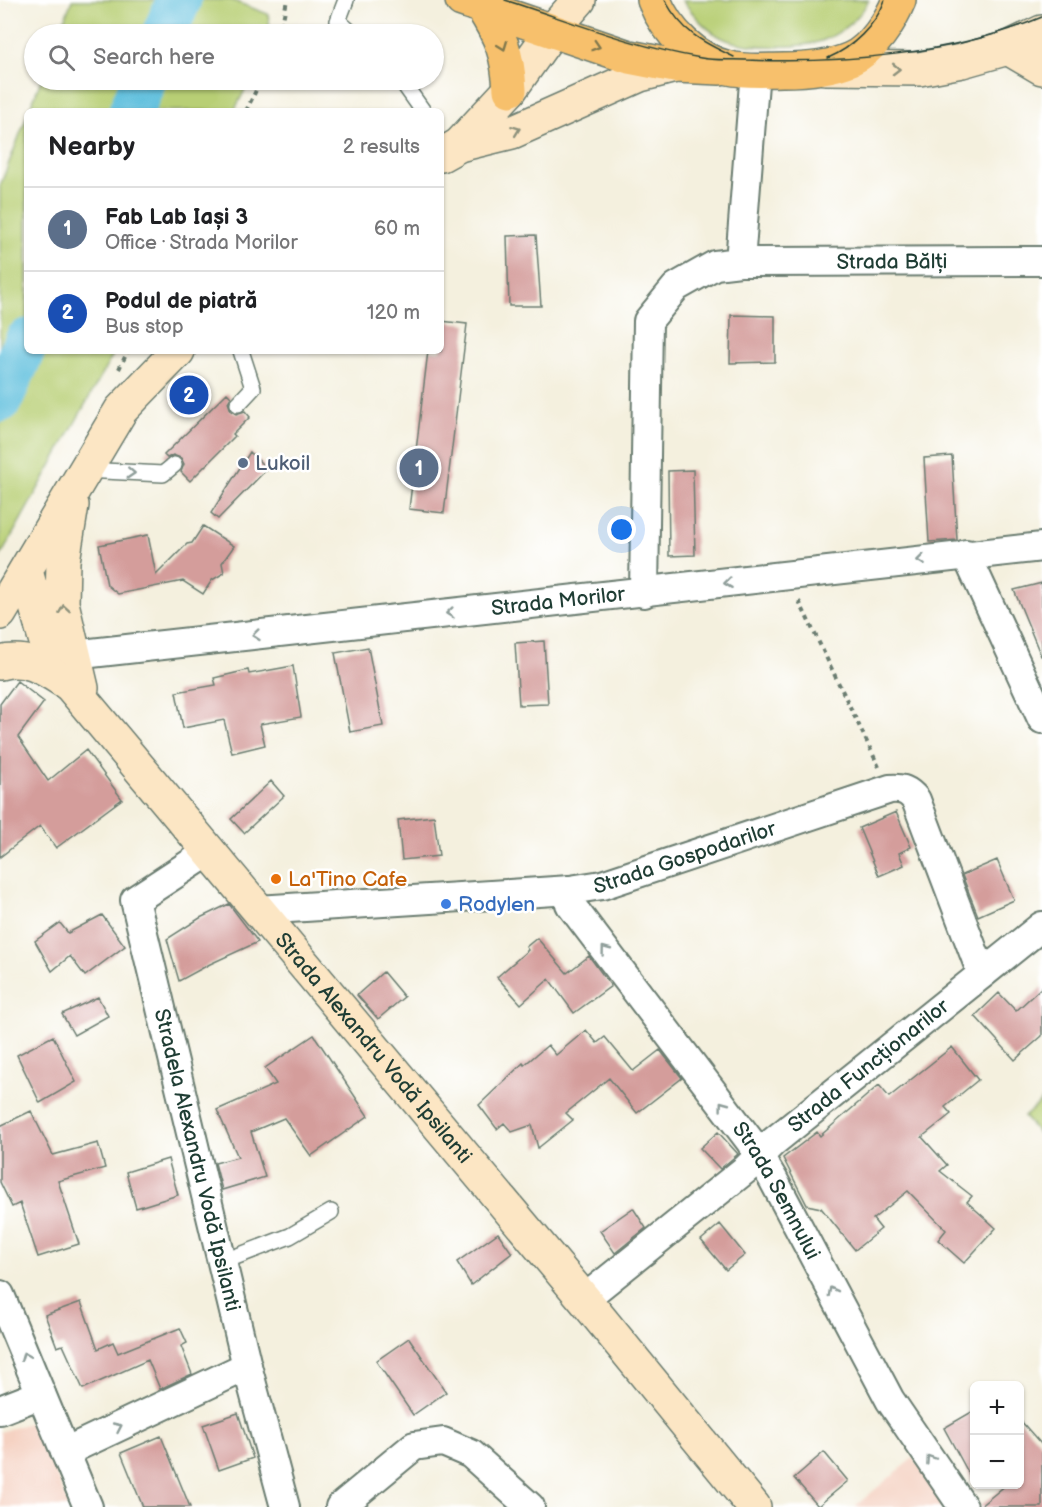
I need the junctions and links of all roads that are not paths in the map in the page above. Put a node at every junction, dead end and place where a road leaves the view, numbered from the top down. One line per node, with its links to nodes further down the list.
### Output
1 (346, 0): 6 (lane)
2 (579, 0): 7 (street)
3 (654, 0): 13 (main road)
4 (899, 0): 11 (main road)
5 (472, 3): 7 (main road); 15 (main road, one-way to 15)
6 (341, 24)
7 (552, 31): 10 (main road, one-way to 10); 15 (street)
8 (1042, 32): 9 (street)
9 (1008, 48): 11 (street, one-way to 9); 12 (street)
10 (675, 66): 13 (main road); 17 (street, one-way to 10)
11 (817, 68): 13 (main road)
12 (1042, 68)
13 (742, 69): 19 (street)
14 (408, 90): 16 (lane)
15 (510, 90): 17 (street)
16 (421, 108)
17 (447, 148)
18 (1042, 261): 19 (street, Strada Bălți)
19 (740, 262): 28 (street, Strada Bălți)
20 (175, 354): 24 (street)
21 (242, 354): 22 (lane)
22 (238, 404)
23 (174, 465): 24 (lane, one-way to 23)
24 (79, 478): 27 (street); 31 (street, one-way to 24)
25 (1042, 547): 26 (street, Strada Morilor)
26 (966, 554): 28 (street, Strada Morilor, one-way to 28); 32 (street)
27 (26, 571): 29 (street); 31 (street, Strada Alexandru Vodă Ipsilanti)
28 (644, 593): 31 (street, Strada Morilor, one-way to 31)
29 (0, 613)
30 (0, 663): 31 (street)
31 (76, 682): 33 (street, Strada Alexandru Vodă Ipsilanti)
32 (1042, 719)
33 (210, 851): 35 (street, Strada Alexandru Vodă Ipsilanti); 40 (street, Stradela Alexandru Vodă Ipsilanti)
34 (570, 890): 35 (street, Strada Gospodarilor); 37 (street, Strada Gospodarilor); 38 (street, Strada Semnului, one-way to 34)
35 (258, 910): 42 (street, Strada Alexandru Vodă Ipsilanti)
36 (1042, 926): 37 (street, Strada Funcționarilor)
37 (982, 974): 38 (street, Strada Funcționarilor)
38 (760, 1156): 42 (street, Strada Funcționarilor); 52 (street, Strada Semnului, one-way to 38)
39 (331, 1212): 40 (lane)
40 (222, 1262): 43 (street, Stradela Alexandru Vodă Ipsilanti)
41 (0, 1295): 44 (street, one-way to 41)
42 (584, 1299): 51 (street, Strada Alexandru Vodă Ipsilanti)
43 (247, 1366): 46 (street, one-way to 43); 48 (street, Stradela Alexandru Vodă Ipsilanti)
44 (41, 1394): 45 (street); 46 (street)
45 (0, 1410)
46 (65, 1452): 47 (street)
47 (88, 1507)
48 (285, 1507)
49 (340, 1507): 50 (street)
50 (530, 1507)
51 (754, 1507)
52 (963, 1507)

